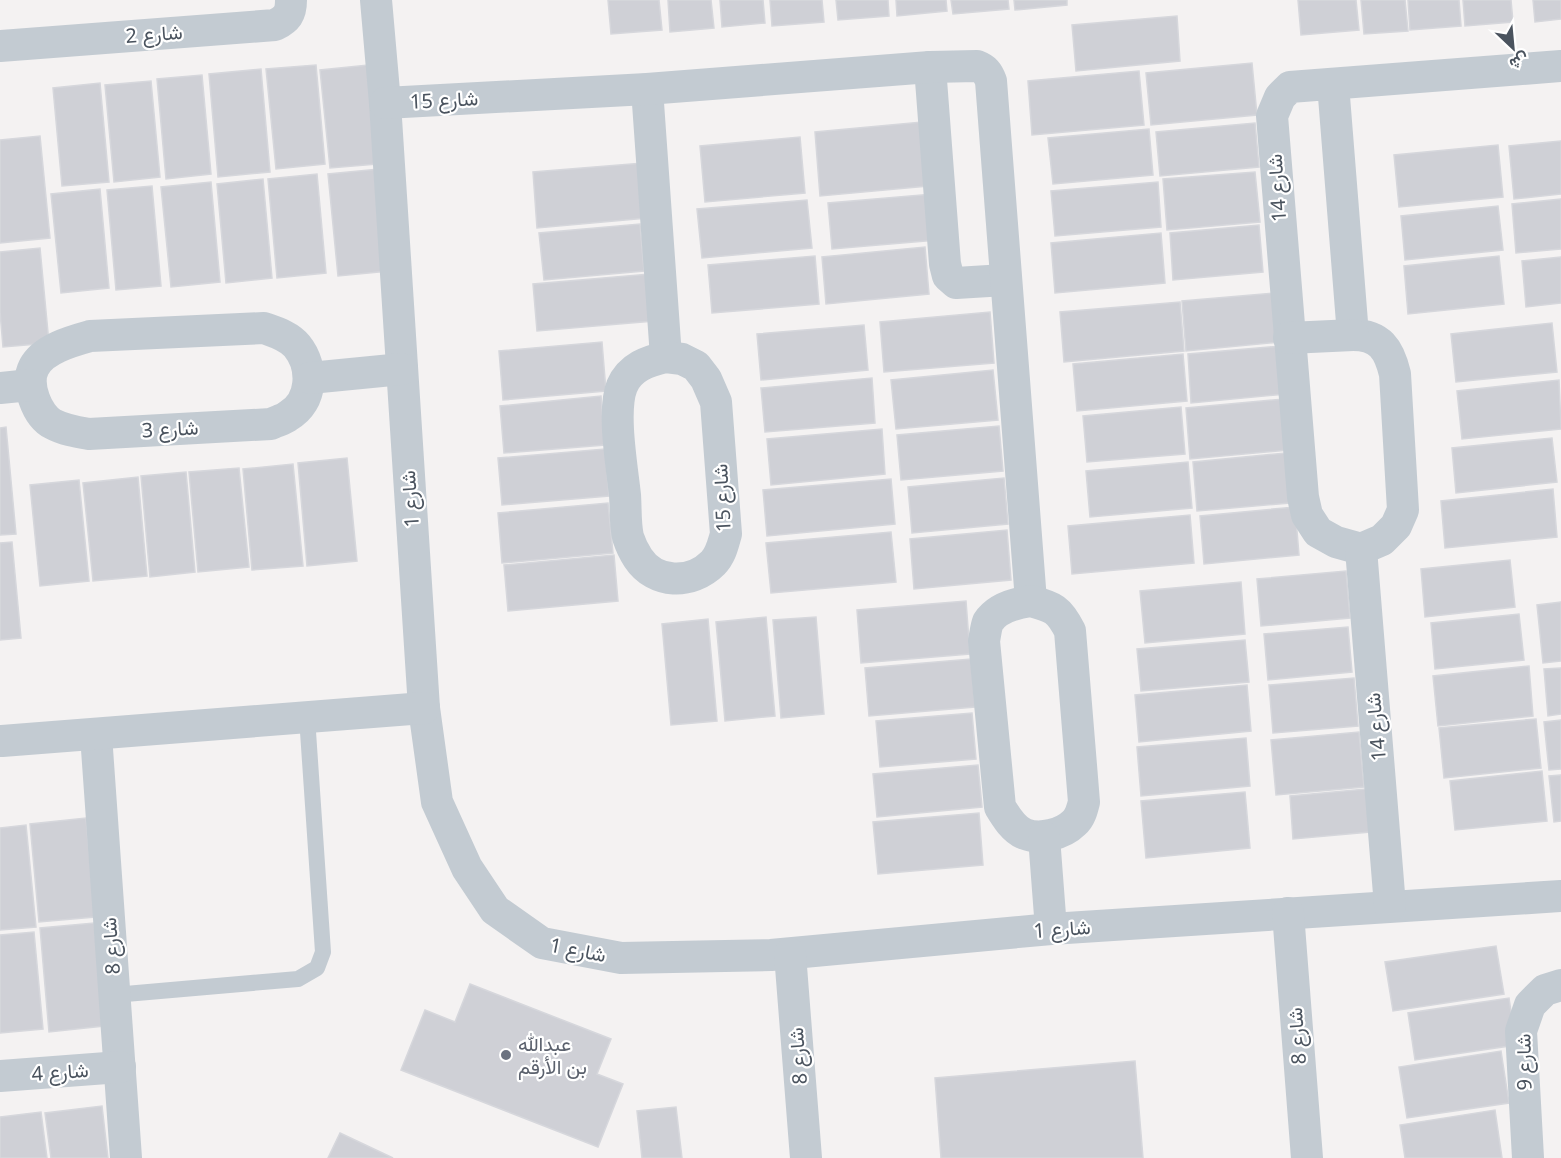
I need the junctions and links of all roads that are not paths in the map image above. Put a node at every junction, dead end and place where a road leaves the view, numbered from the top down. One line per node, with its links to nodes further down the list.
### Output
1 (291, 0): 3 (street, شارع 2)
2 (376, 0): 8 (street, شارع 1)
3 (0, 46)
4 (1561, 66): 6 (street, شارع 14)
5 (930, 67): 7 (street, شارع 15); 9 (street, شارع 15); 9 (street)
6 (1333, 84): 10 (street); 11 (street, شارع 14)
7 (647, 89): 8 (street, شارع 15); 12 (street)
8 (385, 103): 13 (street, شارع 1)
9 (1005, 280): 17 (street, شارع 15)
10 (1353, 335): 11 (street); 16 (street)
11 (1289, 338): 16 (street, شارع 14)
12 (666, 357): 12 (street, شارع 15)
13 (402, 369): 14 (street); 18 (street, شارع 1)
14 (310, 378): 15 (street, شارع 3); 15 (street, شارع 3)
15 (15, 386)
16 (1362, 549): 24 (street, شارع 14)
17 (1030, 601): 22 (street); 22 (street)
18 (424, 708): 19 (street); 27 (street, شارع 1)
19 (307, 717): 20 (street); 29 (lane)
20 (96, 735): 21 (street); 29 (street, شارع 8)
21 (1, 738)
22 (1044, 837): 26 (street)
23 (1561, 896): 24 (street, شارع 1)
24 (1390, 906): 25 (street, شارع 1)
25 (1288, 913): 26 (street, شارع 1); 34 (street, شارع 8)
26 (1051, 929): 27 (street, شارع 1)
27 (790, 954): 33 (street, شارع 8)
28 (1561, 985): 35 (street, شارع 9)
29 (114, 995): 30 (street, شارع 8)
30 (120, 1067): 31 (street, شارع 4); 32 (street, شارع 8)
31 (0, 1076)
32 (126, 1158)
33 (806, 1158)
34 (1307, 1158)
35 (1528, 1158)

